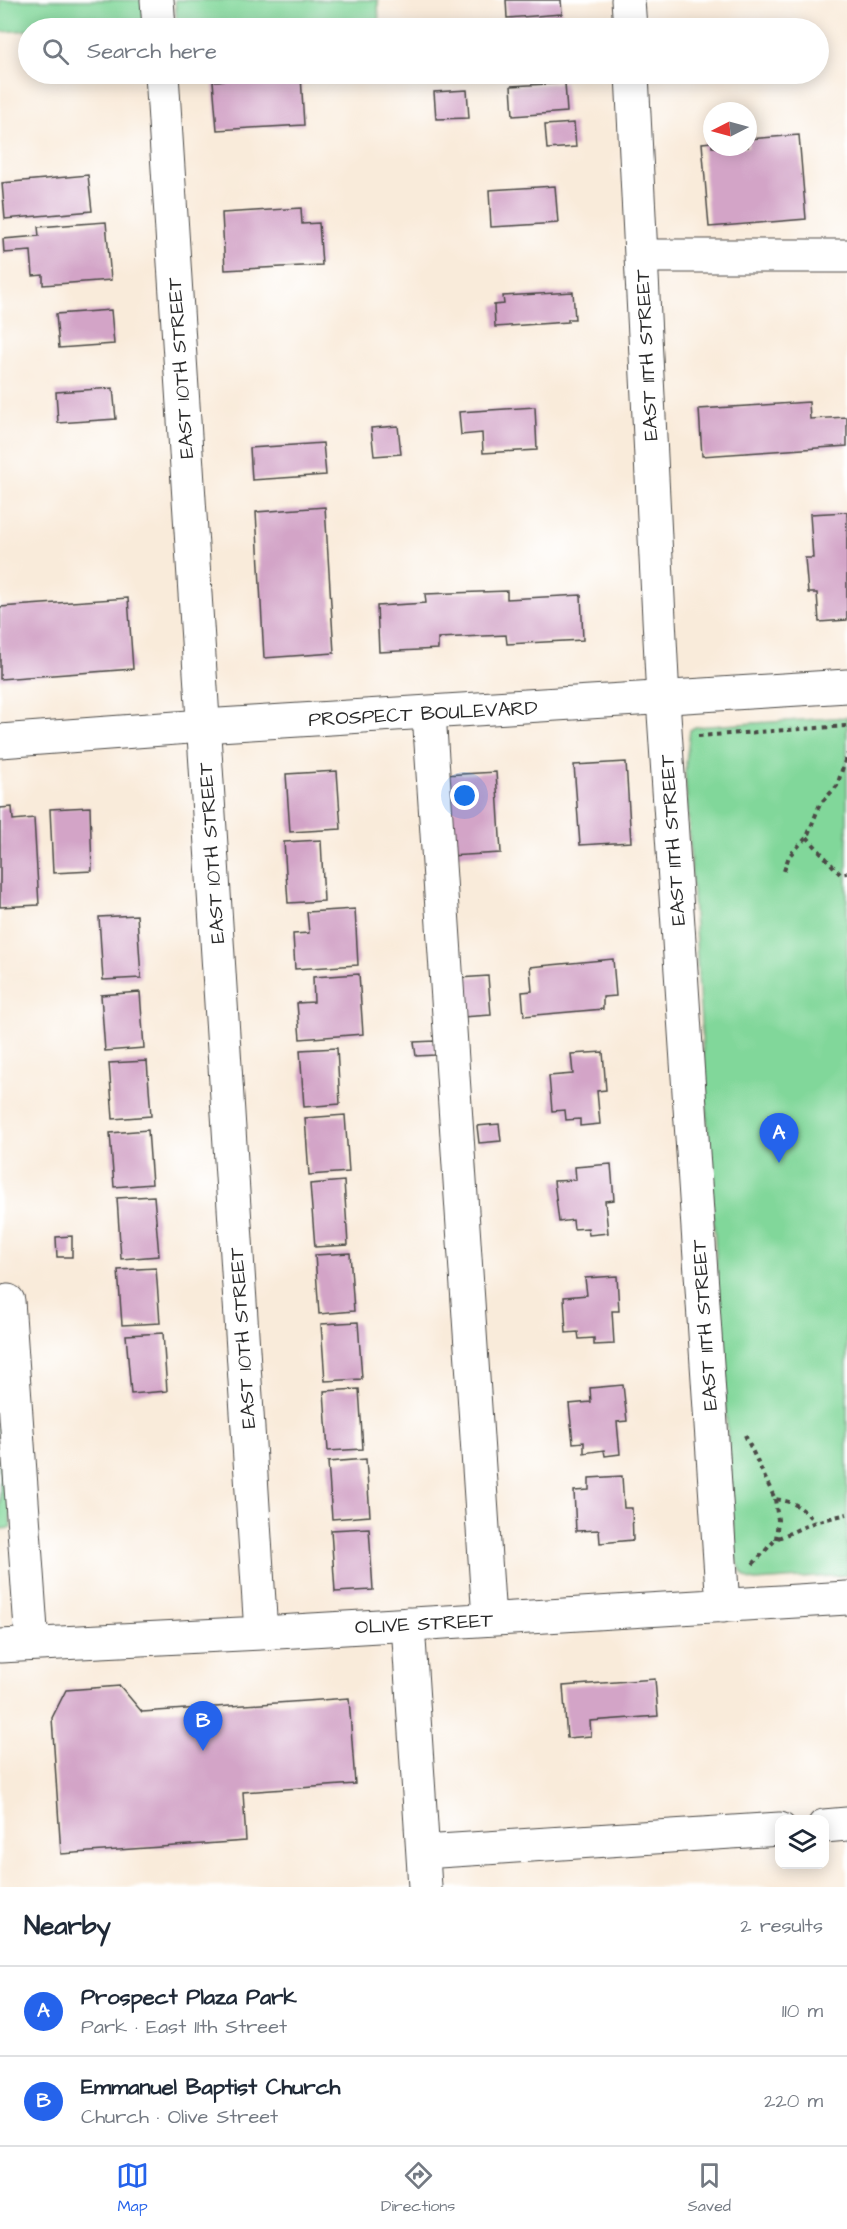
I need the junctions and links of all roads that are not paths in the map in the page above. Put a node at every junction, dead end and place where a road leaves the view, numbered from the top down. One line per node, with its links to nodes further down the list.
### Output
1 (157, 0): 3 (street)
2 (628, 0): 4 (street)
3 (158, 18)
4 (629, 18)
5 (163, 84): 12 (street, EAST 10TH STREET)
6 (632, 84): 7 (street, EAST 11TH STREET)
7 (641, 256): 8 (street); 10 (street, EAST 11TH STREET)
8 (847, 256)
9 (847, 686): 10 (street, PROSPECT BOULEVARD)
10 (663, 699): 11 (street, PROSPECT BOULEVARD); 16 (street, EAST 11TH STREET)
11 (429, 713): 12 (street, PROSPECT BOULEVARD); 17 (street)
12 (203, 726): 13 (street, PROSPECT BOULEVARD); 19 (street, EAST 10TH STREET)
13 (0, 741)
14 (8, 1301): 20 (street)
15 (847, 1598): 16 (street, OLIVE STREET)
16 (723, 1606): 17 (street, OLIVE STREET)
17 (489, 1619): 18 (street, OLIVE STREET)
18 (408, 1624): 19 (street, OLIVE STREET); 25 (street)
19 (261, 1633): 20 (street, OLIVE STREET)
20 (32, 1644): 21 (street, OLIVE STREET)
21 (0, 1646)
22 (847, 1824): 23 (street)
23 (829, 1826)
24 (775, 1828): 25 (street)
25 (423, 1852): 26 (street)
26 (425, 1887)

